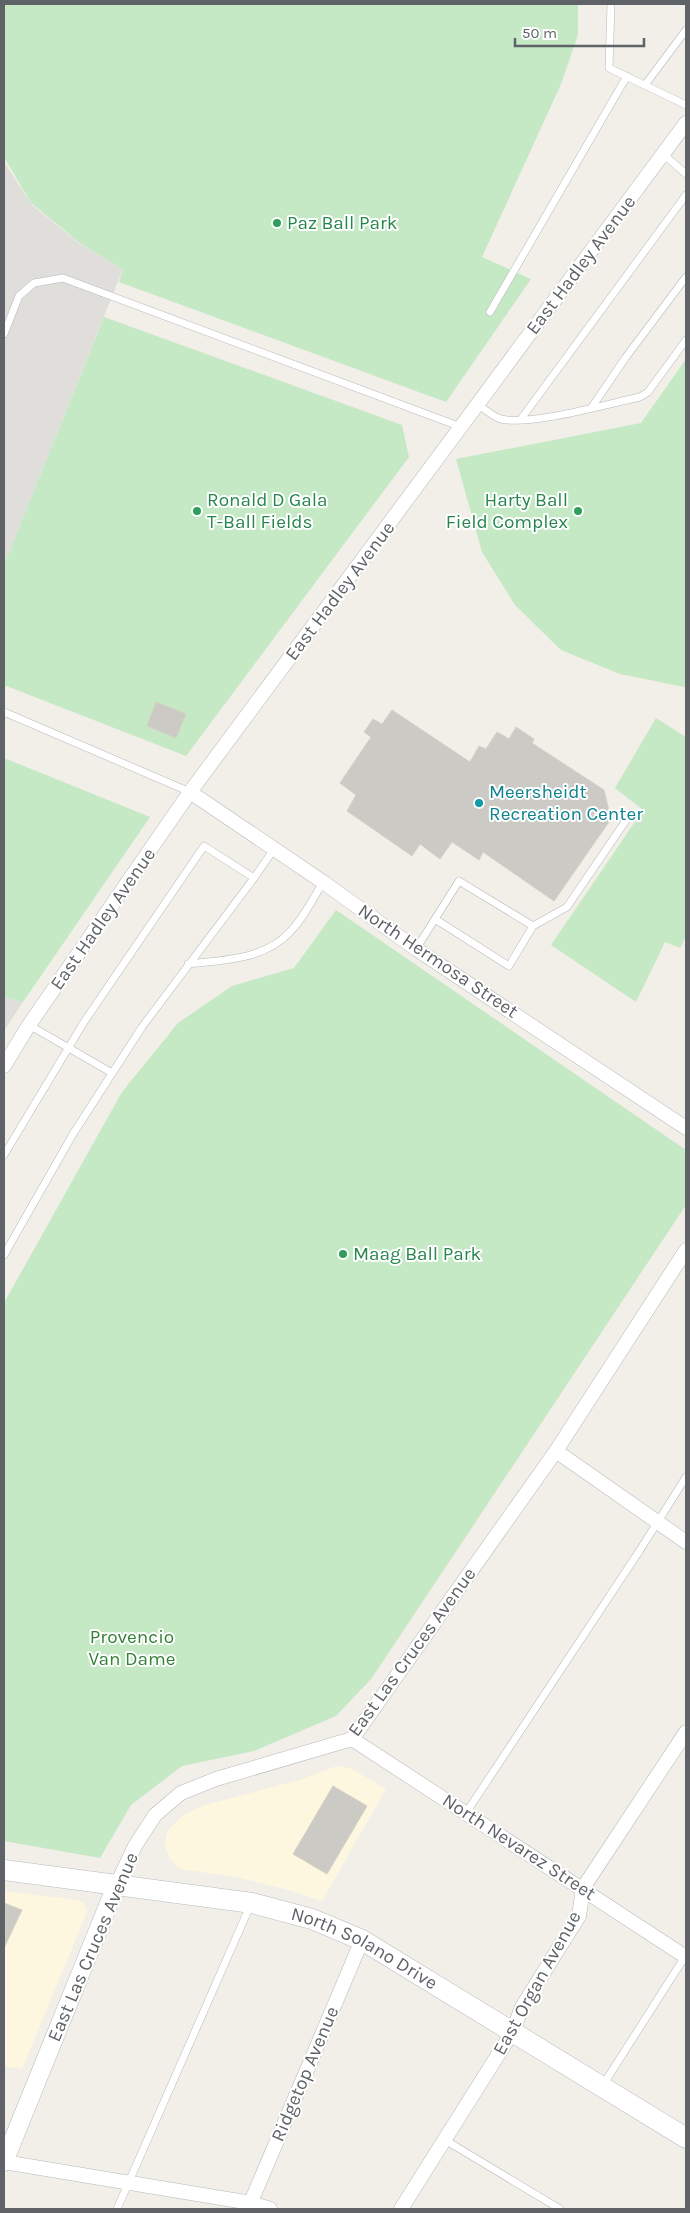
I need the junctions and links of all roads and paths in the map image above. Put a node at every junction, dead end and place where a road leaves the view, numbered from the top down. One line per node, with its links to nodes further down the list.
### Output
1 (612, 4): 3 (lane)
2 (686, 30): 4 (lane)
3 (627, 76): 4 (lane); 11 (lane)
4 (645, 85): 5 (lane)
5 (686, 105)
6 (686, 123): 7 (street, East Hadley Avenue)
7 (663, 154): 8 (lane); 14 (street, East Hadley Avenue)
8 (686, 174)
9 (686, 195): 16 (lane)
10 (686, 277): 15 (lane)
11 (490, 312)
12 (4, 334): 17 (lane)
13 (686, 340): 15 (lane)
14 (478, 405): 16 (lane); 17 (street, East Hadley Avenue)
15 (592, 407): 16 (lane)
16 (521, 419)
17 (461, 428): 19 (street, East Hadley Avenue)
18 (4, 712): 19 (lane)
19 (190, 792): 21 (street, North Hermosa Street); 28 (street, East Hadley Avenue)
20 (631, 813): 25 (lane)
21 (274, 849): 22 (lane); 23 (street, North Hermosa Street)
22 (254, 878): 27 (lane); 29 (lane)
23 (323, 882): 26 (street, North Hermosa Street); 27 (lane)
24 (435, 919): 25 (lane); 25 (lane); 26 (lane)
25 (533, 926)
26 (416, 949): 32 (street, North Hermosa Street)
27 (188, 964): 31 (lane)
28 (29, 1025): 29 (lane); 30 (street, East Hadley Avenue)
29 (68, 1048): 31 (lane); 33 (lane)
30 (4, 1066)
31 (112, 1073): 35 (lane)
32 (686, 1128)
33 (4, 1155)
34 (686, 1250): 36 (street, East Las Cruces Avenue)
35 (4, 1255)
36 (556, 1451): 38 (street); 41 (street, East Las Cruces Avenue)
37 (686, 1477): 38 (lane)
38 (657, 1522): 39 (street); 42 (lane)
39 (686, 1542)
40 (686, 1732): 45 (street, East Organ Avenue)
41 (352, 1739): 42 (street, North Nevarez Street); 44 (street, East Las Cruces Avenue)
42 (466, 1813): 45 (street, North Nevarez Street)
43 (4, 1870): 44 (main road, North Solano Drive)
44 (116, 1886): 46 (main road, North Solano Drive); 53 (street, East Las Cruces Avenue)
45 (583, 1888): 48 (street, North Nevarez Street); 49 (street, East Organ Avenue)
46 (252, 1903): 47 (main road, North Solano Drive); 54 (lane)
47 (362, 1940): 49 (main road, North Solano Drive); 55 (street, Ridgetop Avenue)
48 (686, 1956): 50 (lane)
49 (513, 2031): 50 (main road, North Solano Drive); 52 (street, East Organ Avenue)
50 (602, 2086): 51 (main road, North Solano Drive)
51 (686, 2138)
52 (445, 2140): 58 (street, East Organ Avenue); 59 (lane)
53 (4, 2162): 54 (street)
54 (128, 2182): 55 (street); 56 (lane)
55 (249, 2206): 57 (street)
56 (117, 2209)
57 (270, 2209)
58 (401, 2209)
59 (560, 2209)

